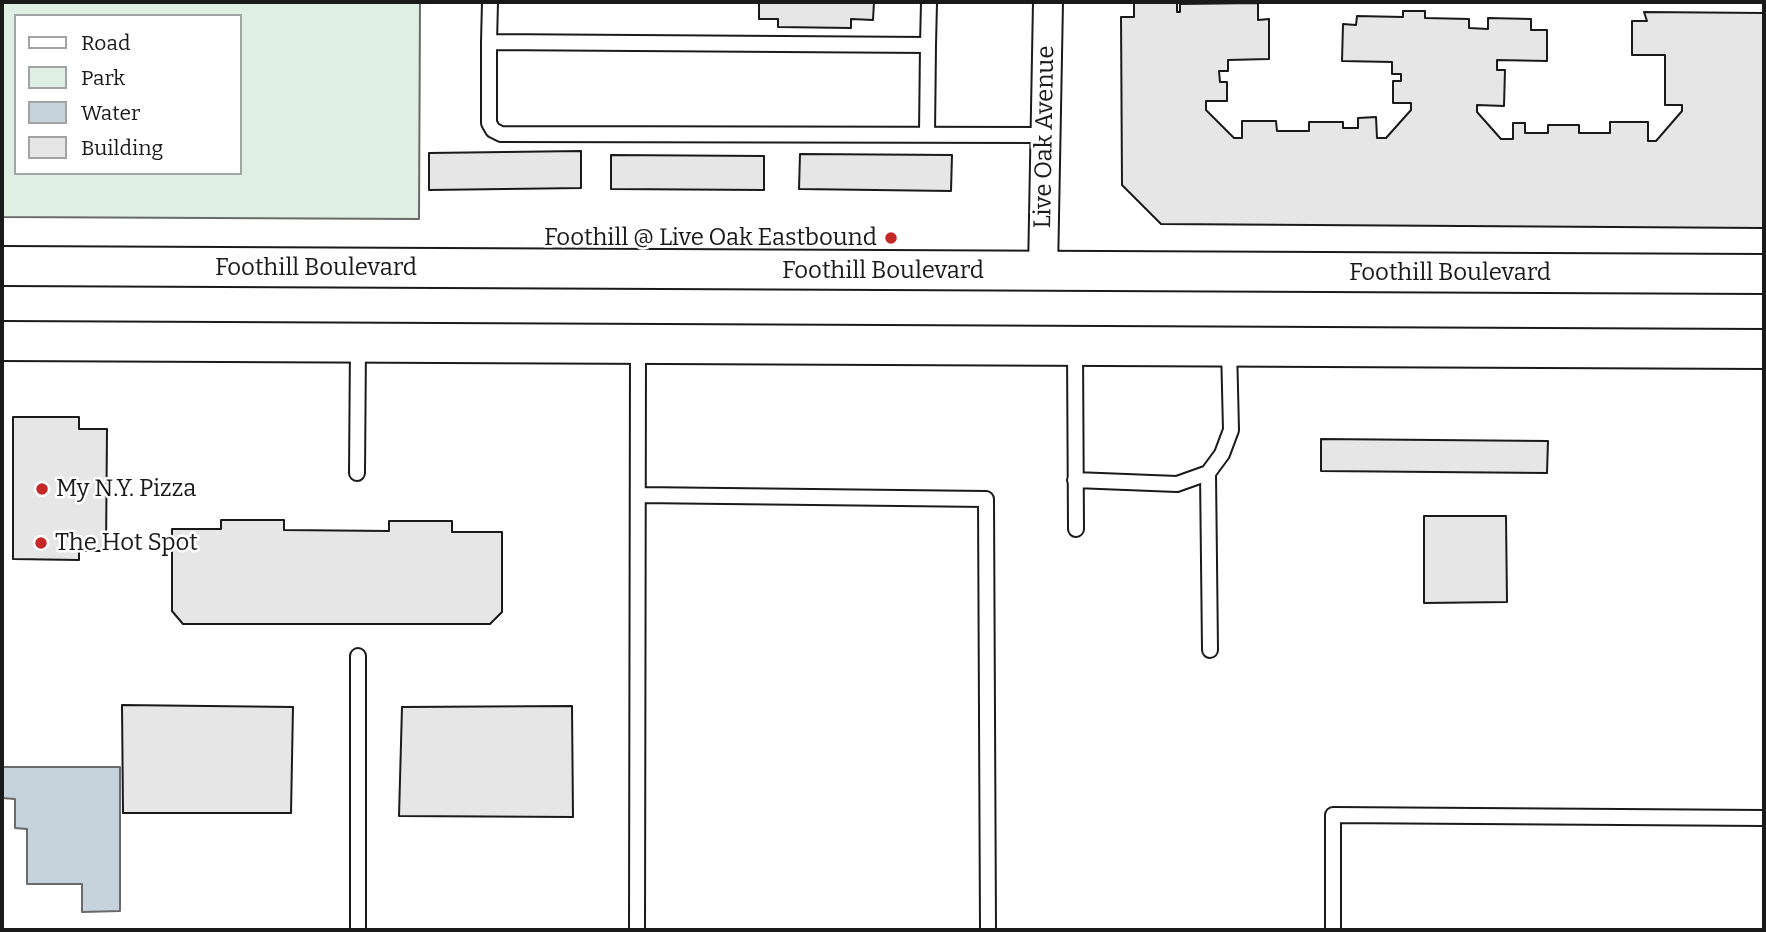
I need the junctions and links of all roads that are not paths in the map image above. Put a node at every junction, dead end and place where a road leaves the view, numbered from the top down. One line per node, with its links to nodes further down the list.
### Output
1 (490, 2): 4 (lane)
2 (929, 2): 5 (lane)
3 (1048, 2): 7 (street, Live Oak Avenue)
4 (489, 42): 5 (lane); 6 (lane)
5 (928, 45): 6 (lane)
6 (927, 134): 7 (lane)
7 (1045, 135): 9 (street, Live Oak Avenue)
8 (2, 266): 9 (main road, Foothill Boulevard)
9 (1043, 271): 10 (main road, Foothill Boulevard)
10 (1764, 274)
11 (2, 341): 12 (main road)
12 (358, 343): 13 (main road); 17 (lane)
13 (638, 344): 14 (main road); 20 (lane)
14 (1074, 346): 15 (main road); 19 (lane)
15 (1229, 347): 16 (main road); 18 (lane)
16 (1764, 349)
17 (357, 473)
18 (1208, 473): 19 (lane); 22 (lane)
19 (1075, 481): 21 (lane)
20 (639, 495): 26 (lane); 27 (lane)
21 (1076, 529)
22 (1210, 650)
23 (358, 656): 25 (lane)
24 (1764, 818): 28 (lane)
25 (358, 930)
26 (637, 930)
27 (988, 930)
28 (1333, 930)

